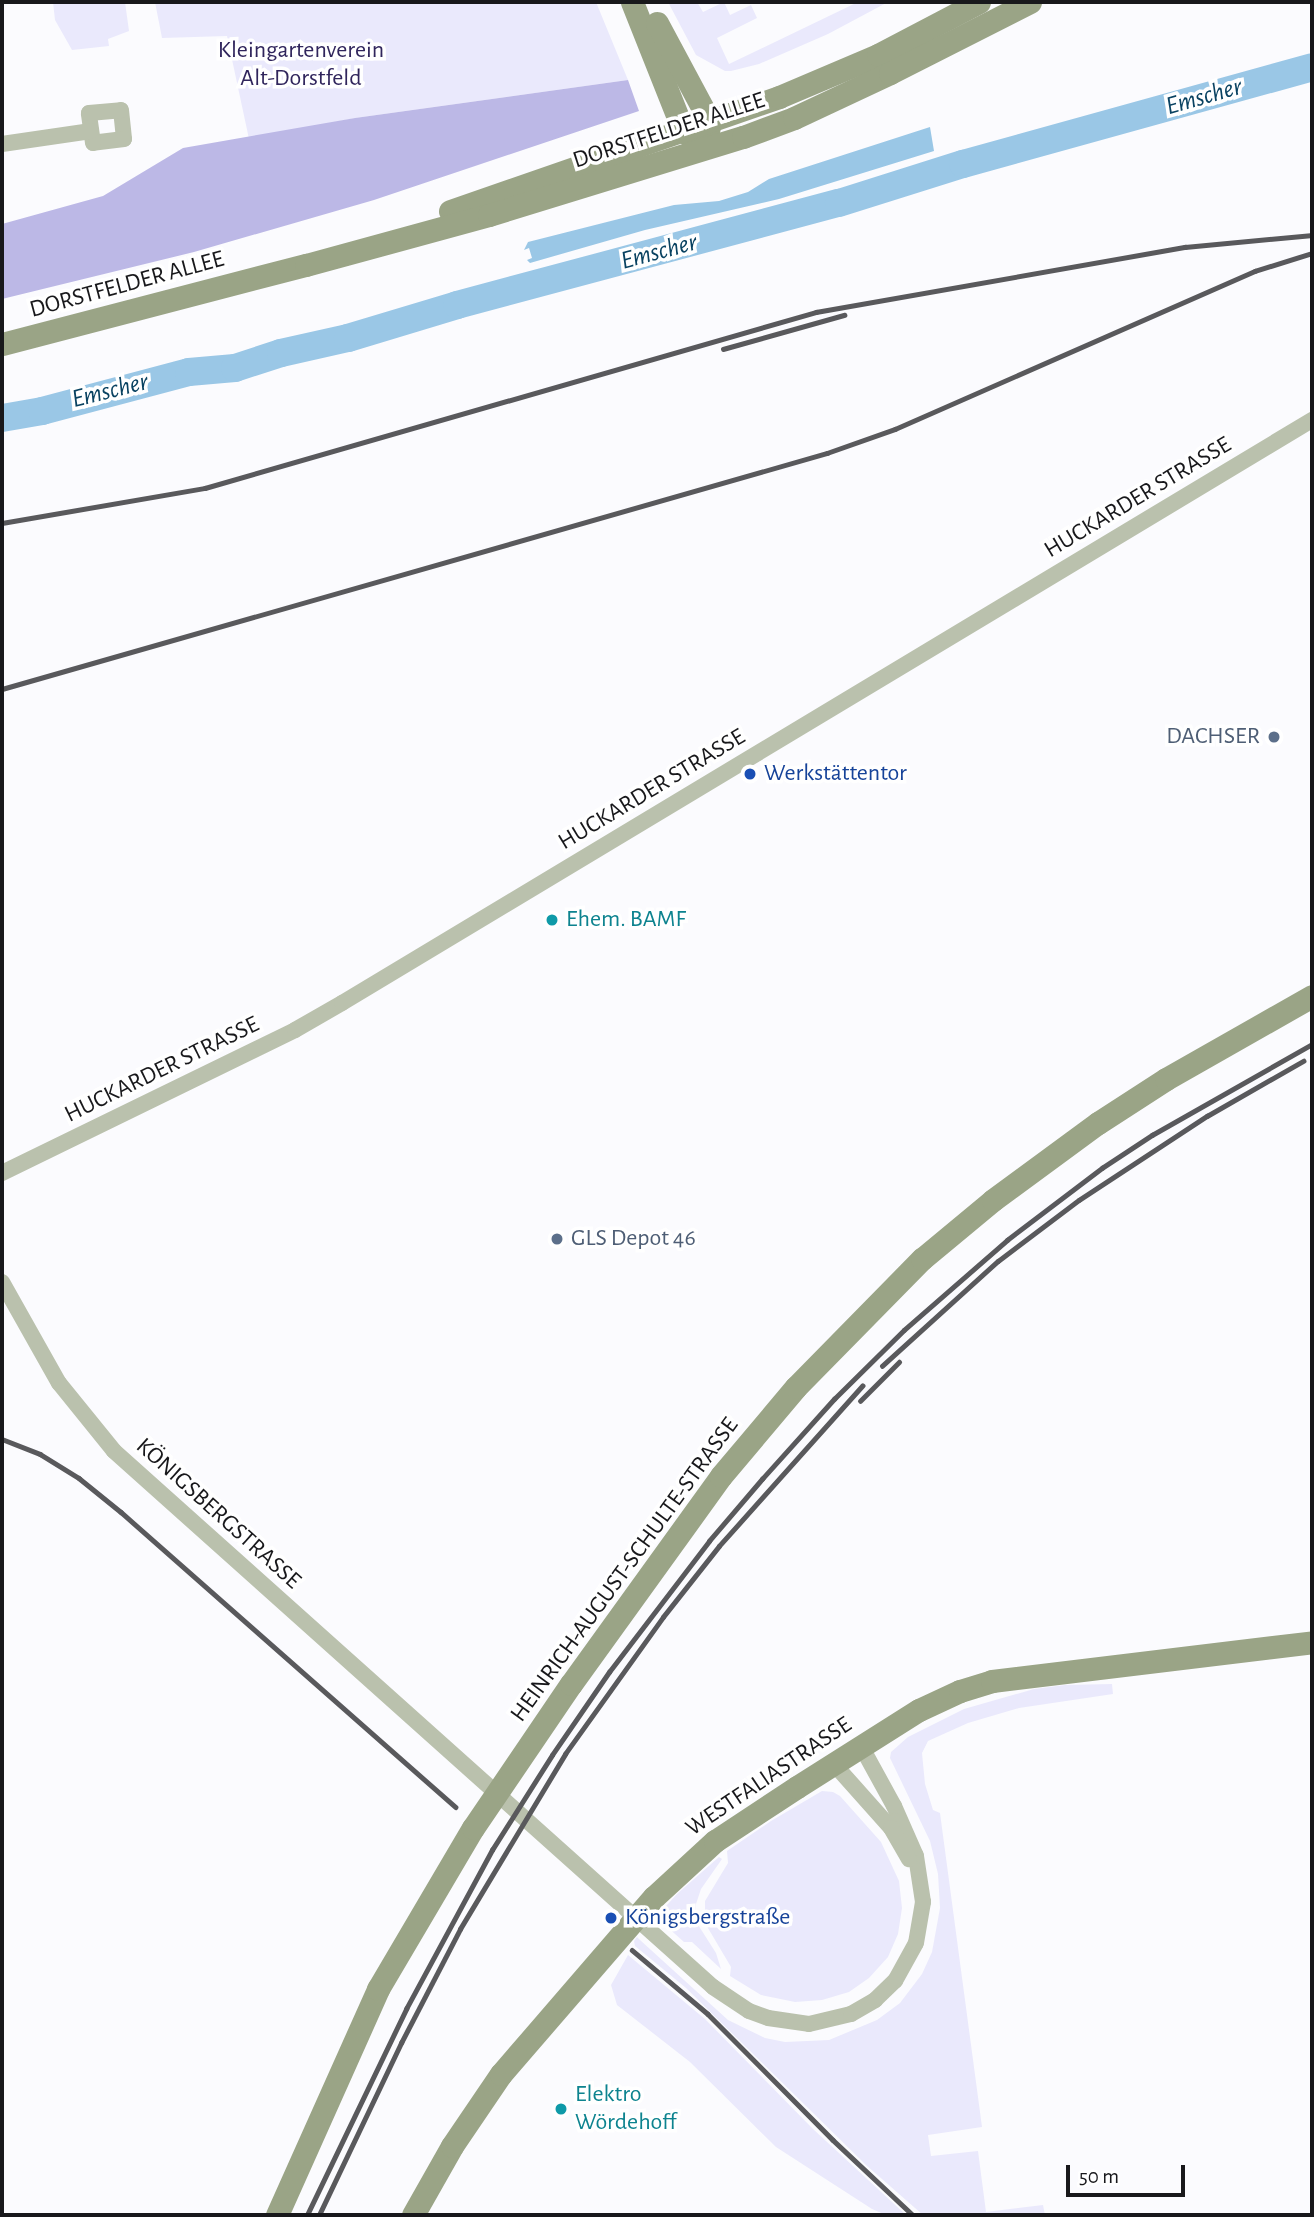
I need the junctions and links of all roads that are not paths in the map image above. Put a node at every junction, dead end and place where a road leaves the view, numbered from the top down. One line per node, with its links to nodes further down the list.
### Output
1 (632, 2): 6 (street)
2 (646, 2): 5 (street)
3 (979, 2): 5 (street, DORSTFELDER ALLEE)
4 (1030, 2): 9 (street, DORSTFELDER ALLEE)
5 (710, 122): 6 (street, DORSTFELDER ALLEE); 9 (street)
6 (683, 130): 9 (street); 10 (street, DORSTFELDER ALLEE)
7 (91, 131): 8 (street)
8 (2, 144)
9 (705, 150): 10 (street, DORSTFELDER ALLEE)
10 (306, 265): 11 (street, DORSTFELDER ALLEE)
11 (2, 344)
12 (1312, 420): 14 (street, HUCKARDER STRASSE)
13 (1312, 996): 20 (street, HEINRICH-AUGUST-SCHULTE-STRASSE)
14 (2, 1173)
15 (2, 1282): 19 (street, KÖNIGSBERGSTRASSE)
16 (1312, 1642): 17 (street, WESTFALIASTRASSE)
17 (861, 1746): 18 (street, WESTFALIASTRASSE); 19 (street, KÖNIGSBERGSTRASSE)
18 (834, 1764): 19 (street, KÖNIGSBERGSTRASSE); 21 (street, WESTFALIASTRASSE)
19 (921, 1880)
20 (277, 2215)
21 (414, 2215)

